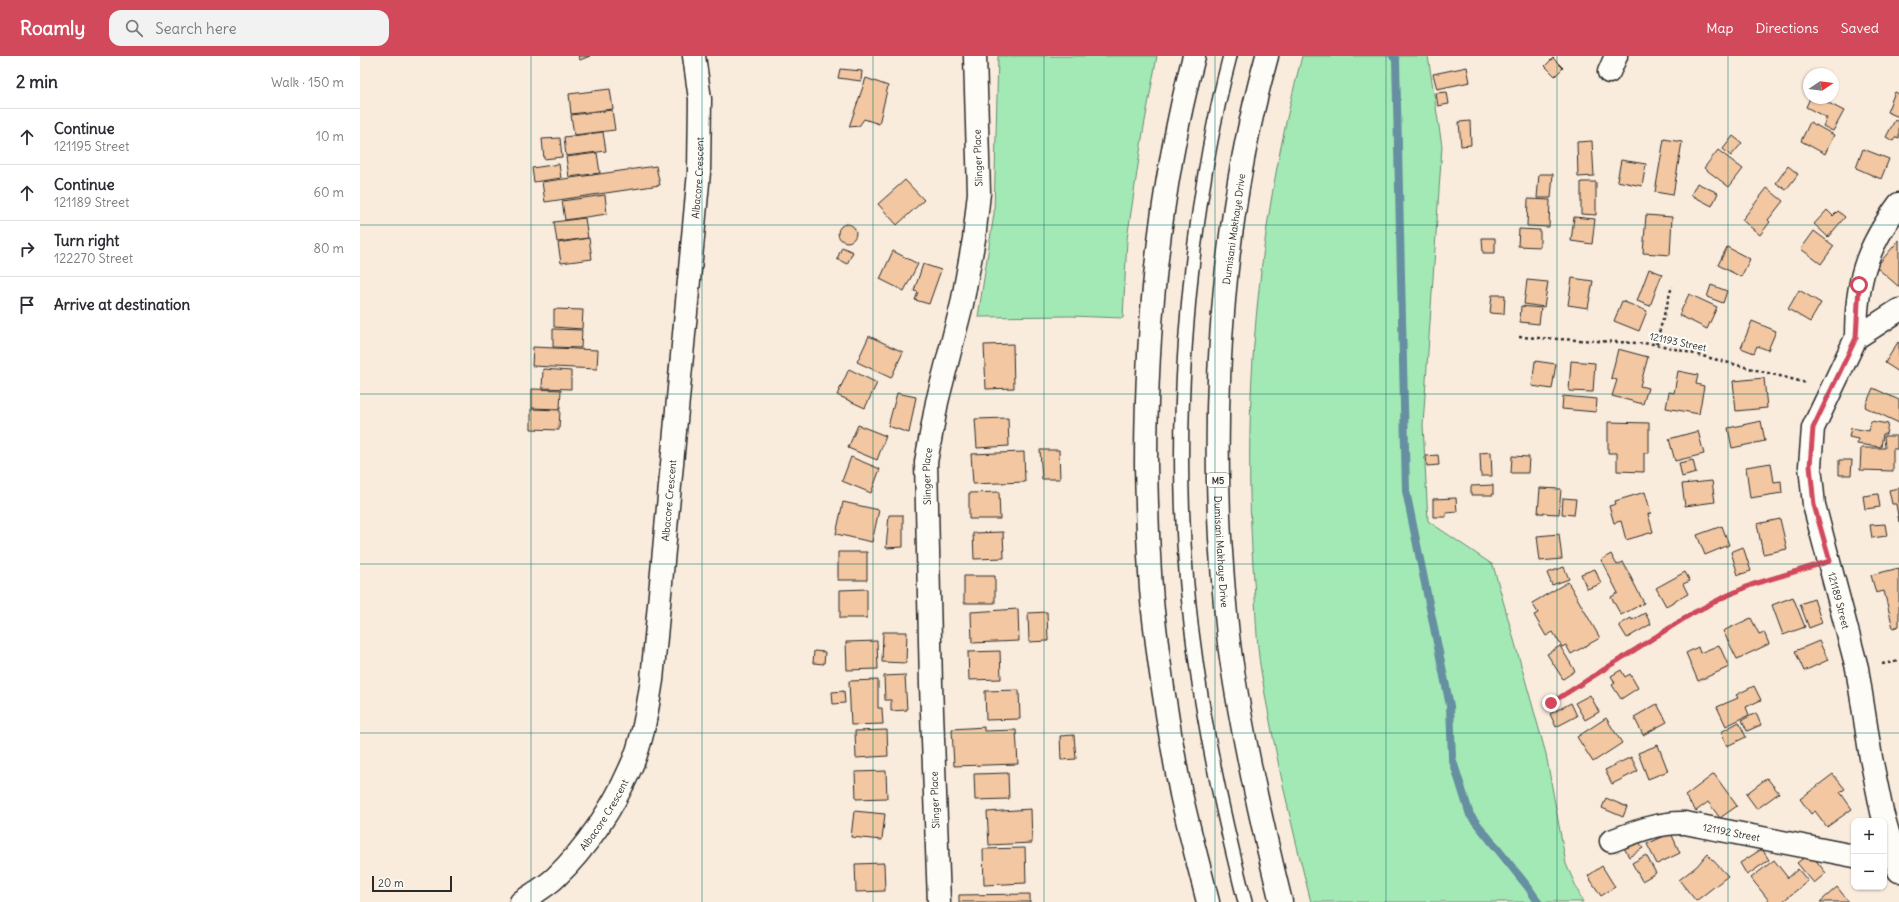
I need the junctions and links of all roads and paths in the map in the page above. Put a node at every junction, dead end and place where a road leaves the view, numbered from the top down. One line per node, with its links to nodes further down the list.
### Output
1 (694, 56): 18 (street, Albacore Crescent)
2 (975, 56): 19 (street, Slinger Place)
3 (1194, 56): 20 (street)
4 (1230, 56): 21 (lane)
5 (1268, 56): 22 (street, Dumisani Makhaye Drive / M5)
6 (1899, 204): 10 (street)
7 (1672, 286): 11 (path)
8 (1899, 310): 10 (street)
9 (1519, 337): 11 (path, 121193 Street)
10 (1856, 338): 12 (street, 121189 Street)
11 (1656, 344): 12 (path, 121193 Street)
12 (1830, 390): 13 (street, 121189 Street)
13 (1830, 561): 14 (path); 17 (street, 121189 Street)
14 (1551, 703)
15 (1611, 841): 16 (street, 121192 Street)
16 (1851, 855)
17 (1893, 866)
18 (521, 902)
19 (939, 902)
20 (1208, 902)
21 (1245, 902)
22 (1281, 902)

